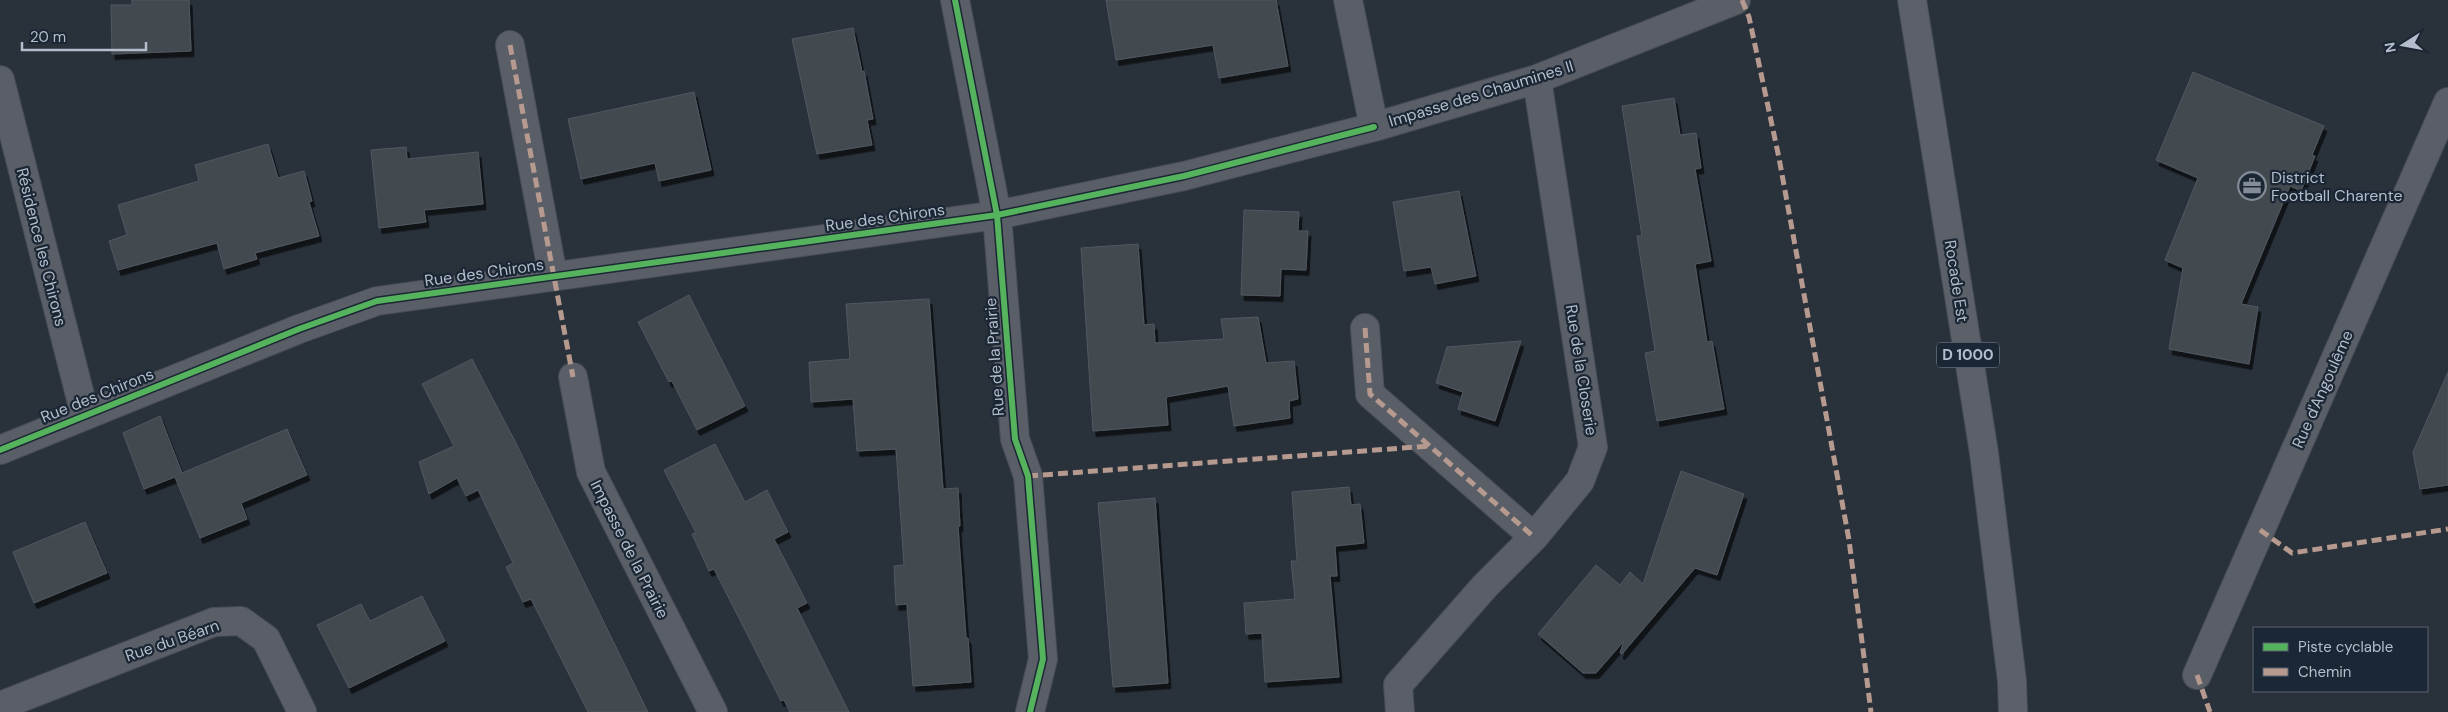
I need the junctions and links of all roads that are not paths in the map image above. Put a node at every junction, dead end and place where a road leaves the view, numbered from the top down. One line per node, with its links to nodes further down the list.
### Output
1 (955, 0): 10 (street, Rue de la Prairie)
2 (1348, 0): 9 (street, Impasse des Chaumines II)
3 (1736, 0): 6 (street, Impasse des Chaumines II)
4 (1912, 0): 23 (main road, Rocade Est / D 1000)
5 (510, 45): 11 (street)
6 (1537, 79): 9 (street, Impasse des Chaumines II); 16 (street, Rue de la Closerie)
7 (0, 80): 14 (street, Résidence les Chirons)
8 (2448, 102): 17 (street, Rue d'Angoulême)
9 (1374, 127): 10 (street, Rue des Chirons)
10 (997, 215): 11 (street, Rue des Chirons); 21 (street, Rue de la Prairie)
11 (553, 276): 14 (street, Rue des Chirons)
12 (1365, 328): 16 (street)
13 (573, 377): 20 (street, Impasse de la Prairie)
14 (85, 415): 15 (street, Rue des Chirons)
15 (0, 450)
16 (1534, 537): 22 (street, Rue de la Closerie)
17 (2197, 676)
18 (0, 706): 19 (street, Rue du Béarn)
19 (302, 712)
20 (713, 712)
21 (1030, 712)
22 (1400, 712)
23 (2013, 712)

